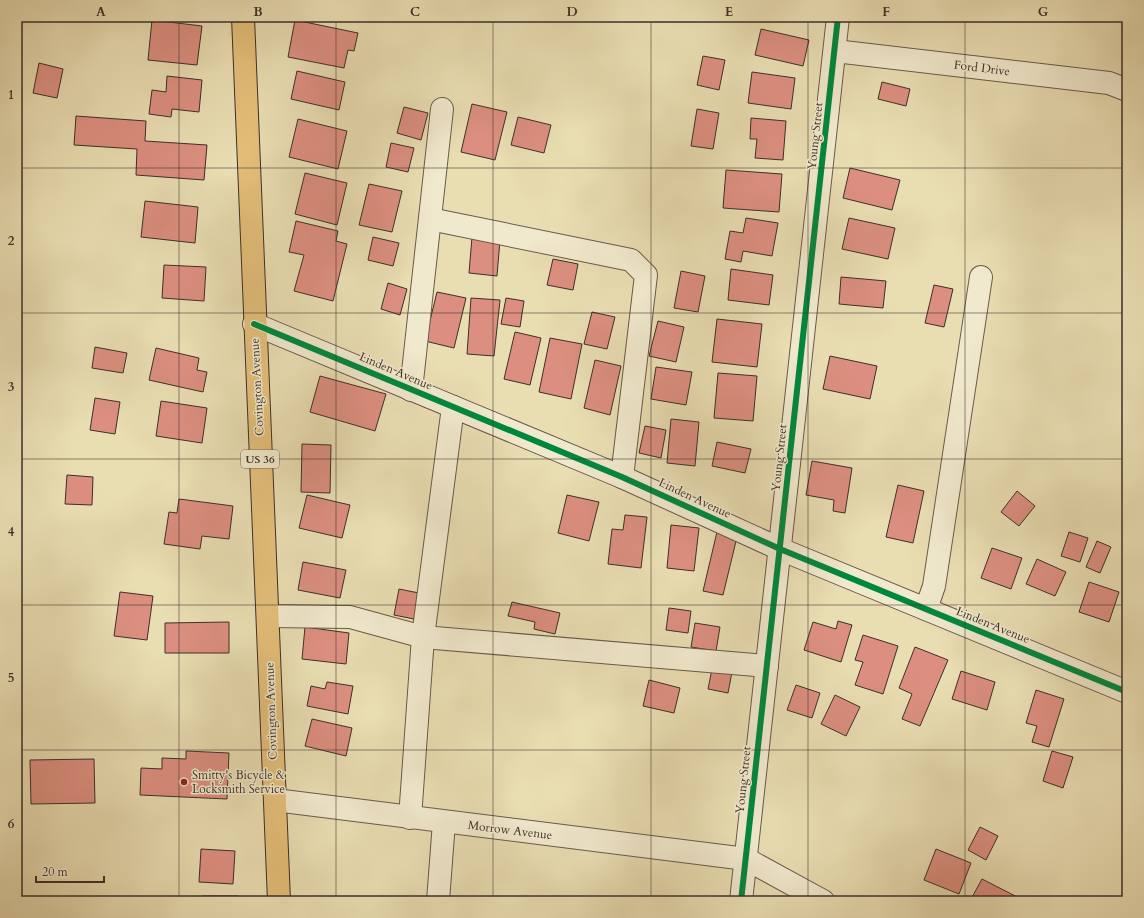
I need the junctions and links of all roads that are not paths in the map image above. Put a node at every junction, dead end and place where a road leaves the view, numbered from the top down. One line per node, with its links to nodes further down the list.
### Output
1 (243, 17): 8 (main road, Covington Avenue / US 36)
2 (838, 17): 3 (street, Young Street)
3 (835, 51): 4 (street, Ford Drive); 12 (street, Young Street)
4 (1127, 90)
5 (442, 109): 6 (street)
6 (430, 219): 9 (street); 11 (street)
7 (981, 277): 13 (street)
8 (254, 324): 9 (street, Linden Avenue); 14 (main road, Covington Avenue / US 36)
9 (411, 390): 10 (street, Linden Avenue)
10 (453, 407): 11 (street, Linden Avenue); 15 (street)
11 (622, 477): 12 (street, Linden Avenue)
12 (780, 549): 13 (street, Linden Avenue); 16 (street, Young Street)
13 (926, 609): 17 (street, Linden Avenue)
14 (268, 616): 15 (street); 18 (main road, Covington Avenue / US 36)
15 (423, 637): 16 (street); 19 (street)
16 (767, 666): 21 (street, Young Street)
17 (1127, 692)
18 (275, 800): 19 (street, Morrow Avenue); 22 (main road, Covington Avenue / US 36)
19 (410, 818): 20 (street, Morrow Avenue)
20 (444, 822): 21 (street, Morrow Avenue); 23 (street)
21 (746, 859): 24 (street, Young Street); 25 (street)
22 (279, 901)
23 (438, 901)
24 (741, 901)
25 (823, 901)

